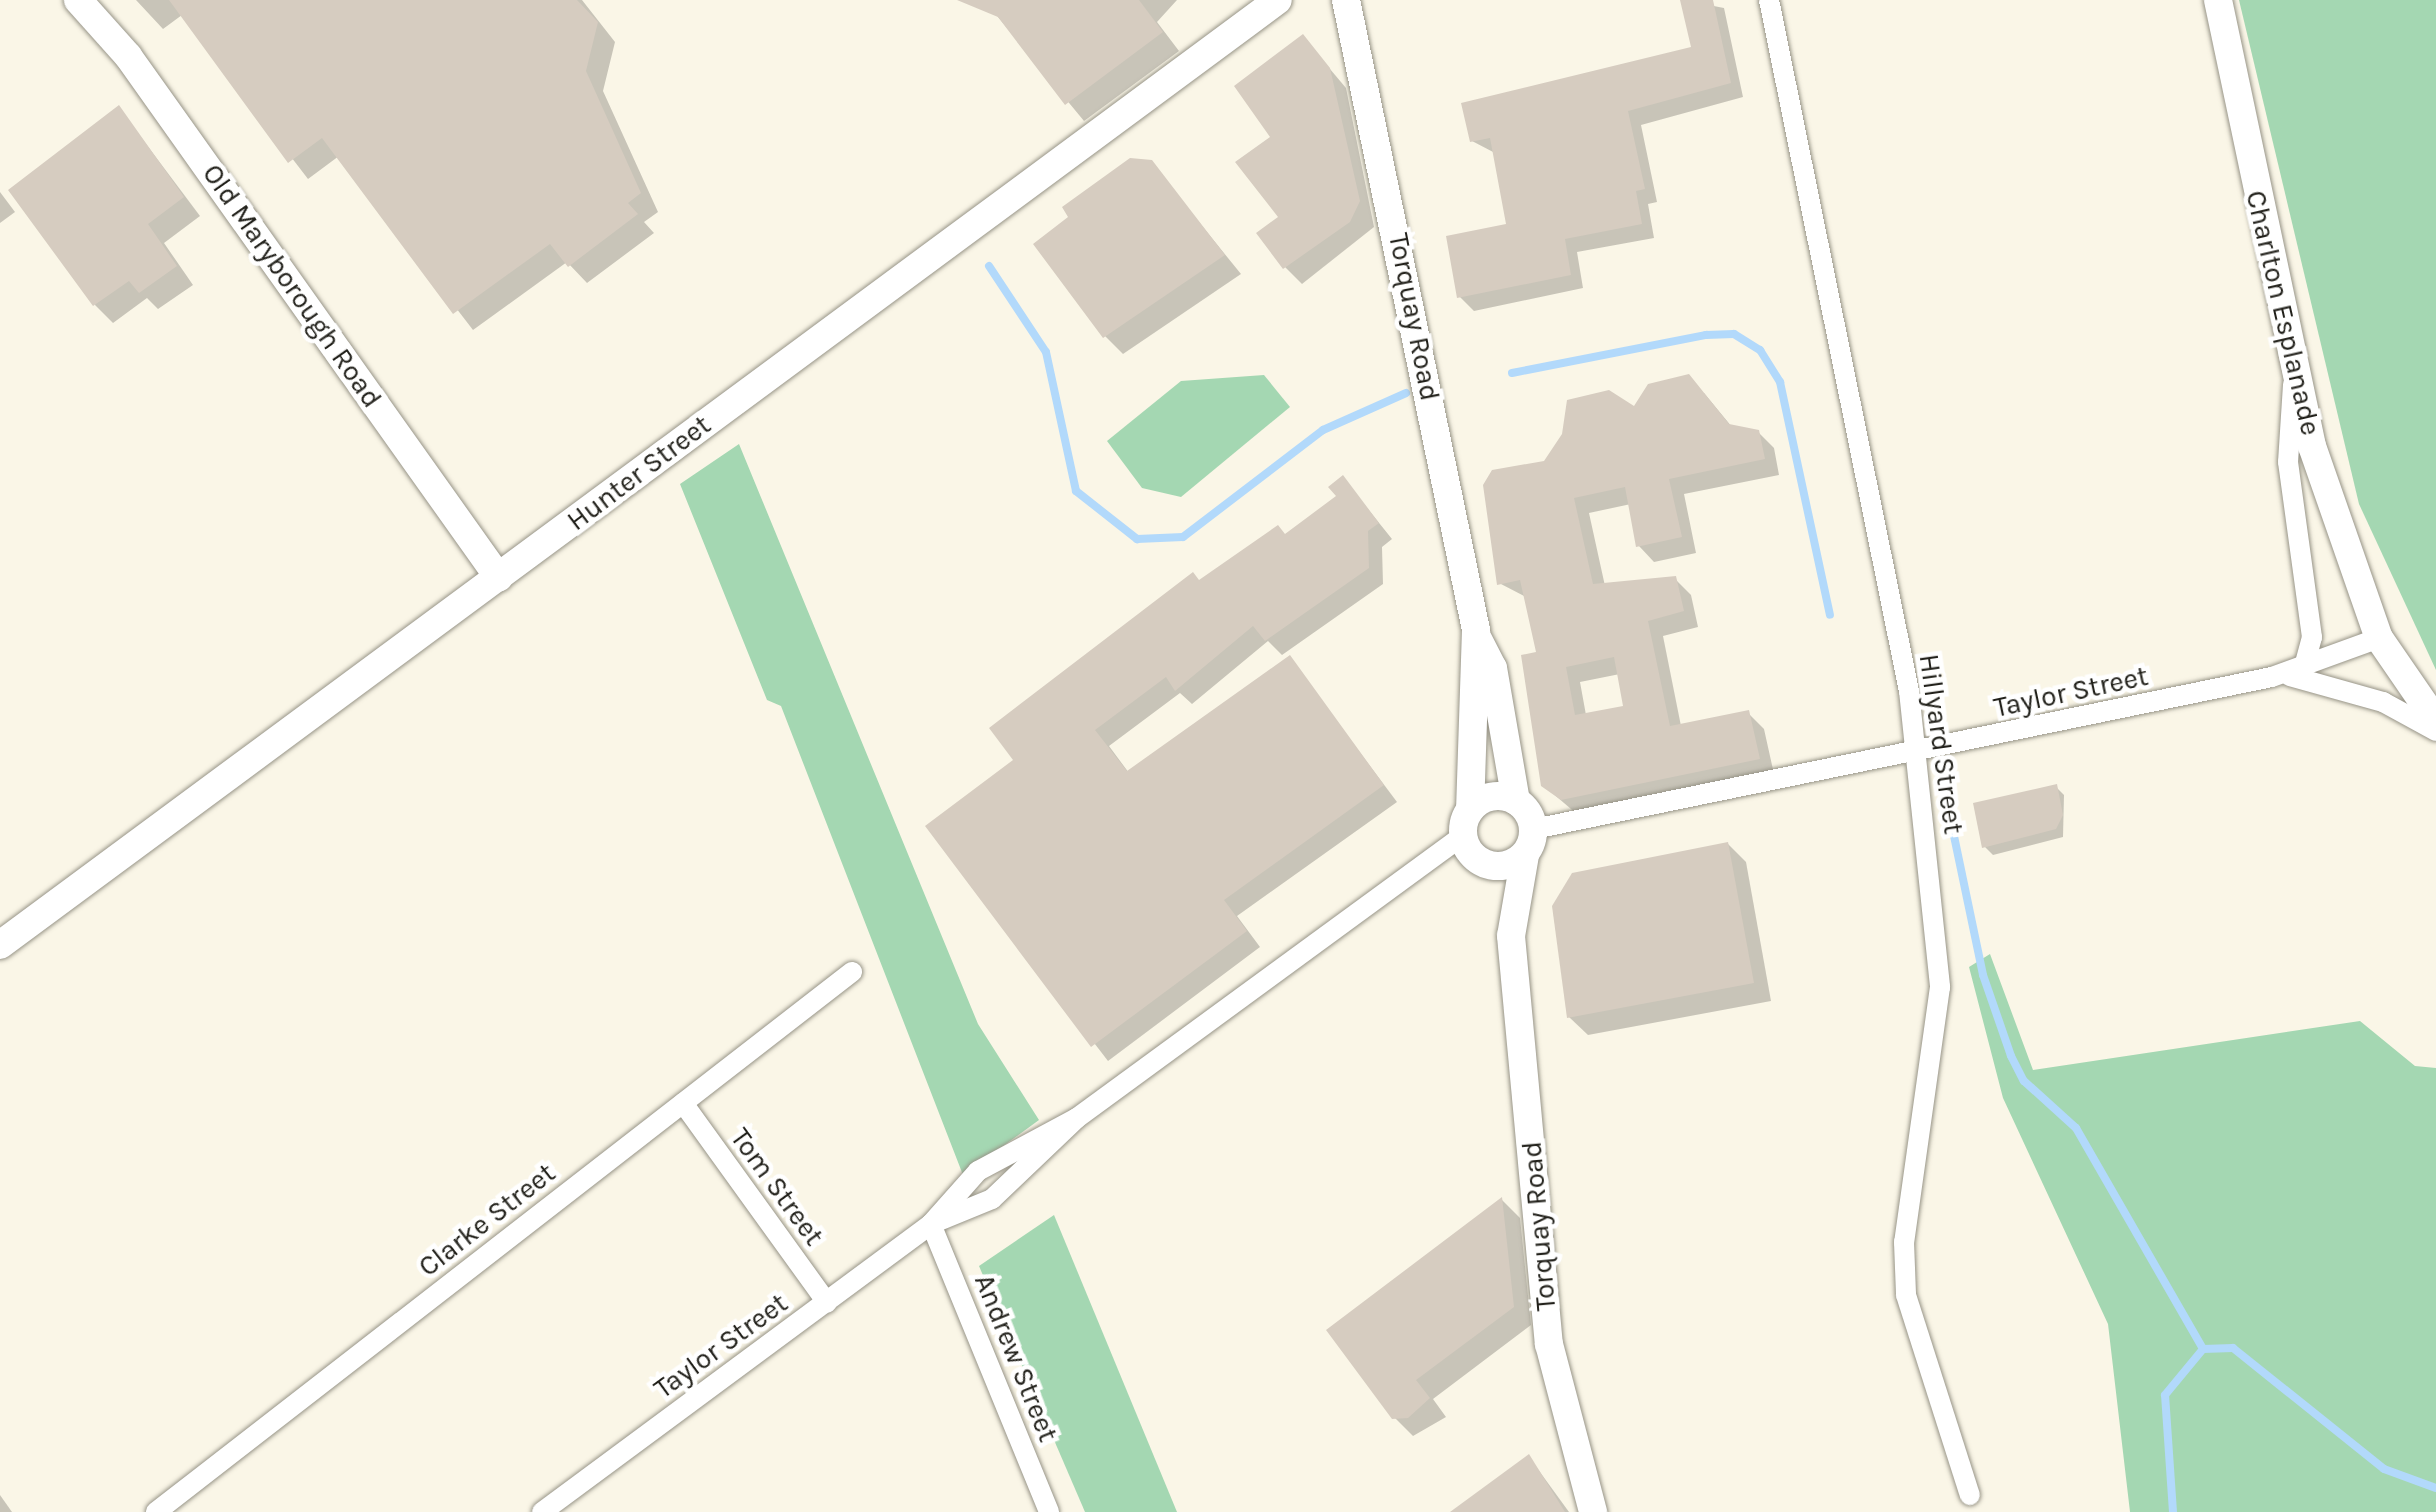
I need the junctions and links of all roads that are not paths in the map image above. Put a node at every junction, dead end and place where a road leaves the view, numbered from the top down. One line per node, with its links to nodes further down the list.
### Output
1 (78, 0): 7 (street, Old Maryborough Road)
2 (1278, 0): 7 (street, Hunter Street)
3 (1346, 0): 8 (street, Torquay Road)
4 (1770, 0): 13 (street, Hillyard Street)
5 (2218, 0): 6 (street, Charlton Esplanade)
6 (2293, 382): 9 (street, Charlton Esplanade); 10 (street)
7 (499, 578): 19 (street, Hunter Street)
8 (1476, 636): 14 (street, Torquay Road); 15 (street, Torquay Road)
9 (2379, 638): 10 (street, Taylor Street); 11 (street, Charlton Esplanade)
10 (2293, 672): 12 (street); 13 (street, Taylor Street)
11 (2436, 721)
12 (2436, 731)
13 (1912, 754): 16 (street, Taylor Street); 25 (street, Hillyard Street)
14 (1516, 800): 15 (street); 16 (street)
15 (1466, 823): 17 (street); 22 (street, Taylor Street)
16 (1529, 842): 17 (street); 18 (street, Torquay Road)
17 (1480, 862): 18 (street, Torquay Road)
18 (1511, 936): 29 (street, Torquay Road)
19 (0, 944)
20 (852, 972): 21 (street, Clarke Street)
21 (683, 1103): 24 (street, Tom Street); 26 (street, Clarke Street)
22 (1077, 1118): 23 (street, Taylor Street); 23 (street, Taylor Street)
23 (932, 1224): 24 (street, Taylor Street); 28 (street, Andrew Street)
24 (827, 1304): 27 (street, Taylor Street)
25 (1970, 1495)
26 (156, 1512)
27 (542, 1512)
28 (1049, 1512)
29 (1593, 1512)

